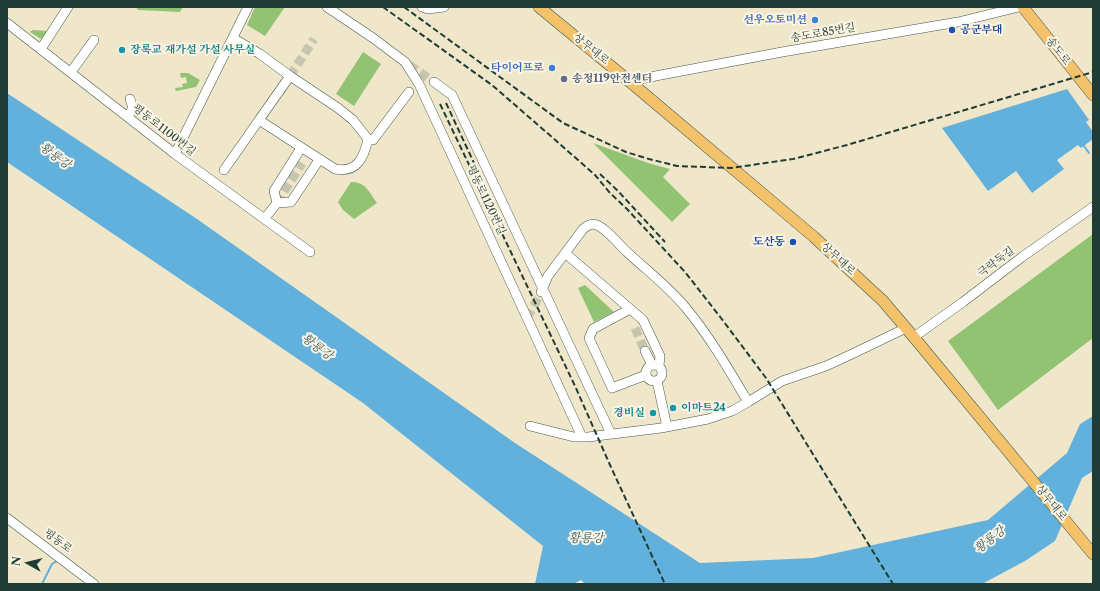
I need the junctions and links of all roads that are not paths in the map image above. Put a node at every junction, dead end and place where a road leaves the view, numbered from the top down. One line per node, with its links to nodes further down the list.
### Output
1 (68, 7): 12 (street)
2 (248, 7): 10 (street)
3 (327, 7): 44 (street, 평동로1120번길)
4 (422, 7): 5 (street)
5 (444, 7)
6 (539, 7): 15 (main road, 상무대로)
7 (1019, 7): 15 (street, 송도로85번길)
8 (1023, 7): 18 (main road, 송도로)
9 (7, 23): 12 (street, 평동로1100번길)
10 (233, 38): 14 (street); 24 (street)
11 (94, 40): 13 (street)
12 (41, 49): 13 (street, 평동로1100번길)
13 (71, 72): 20 (street, 평동로1100번길)
14 (290, 76): 21 (street); 22 (street)
15 (629, 81): 34 (main road, 상무대로)
16 (434, 82): 32 (street)
17 (409, 92): 22 (street)
18 (1093, 95)
19 (130, 99): 20 (street)
20 (128, 116): 24 (street, 평동로1100번길)
21 (259, 120): 23 (street); 26 (street)
22 (368, 139): 25 (street)
23 (301, 148): 25 (street); 27 (street)
24 (175, 154): 29 (street, 평동로1100번길)
25 (320, 160): 27 (street)
26 (224, 170)
27 (277, 203): 29 (street)
28 (1093, 208): 35 (street, 극락둑길)
29 (265, 218): 30 (street, 평동로1100번길)
30 (310, 252)
31 (565, 253): 32 (street); 33 (street); 40 (street)
32 (542, 291): 43 (street)
33 (630, 309): 37 (street); 38 (street)
34 (906, 328): 35 (main road, 상무대로); 40 (street)
35 (916, 339): 46 (main road, 상무대로)
36 (646, 351): 37 (street)
37 (655, 365): 38 (street); 39 (street)
38 (646, 375): 39 (street)
39 (657, 381): 42 (street)
40 (748, 402): 42 (street)
41 (530, 426): 44 (street)
42 (667, 427): 43 (street)
43 (610, 434): 44 (street)
44 (582, 437)
45 (7, 518): 47 (street, 평동로)
46 (1093, 554)
47 (94, 584)

